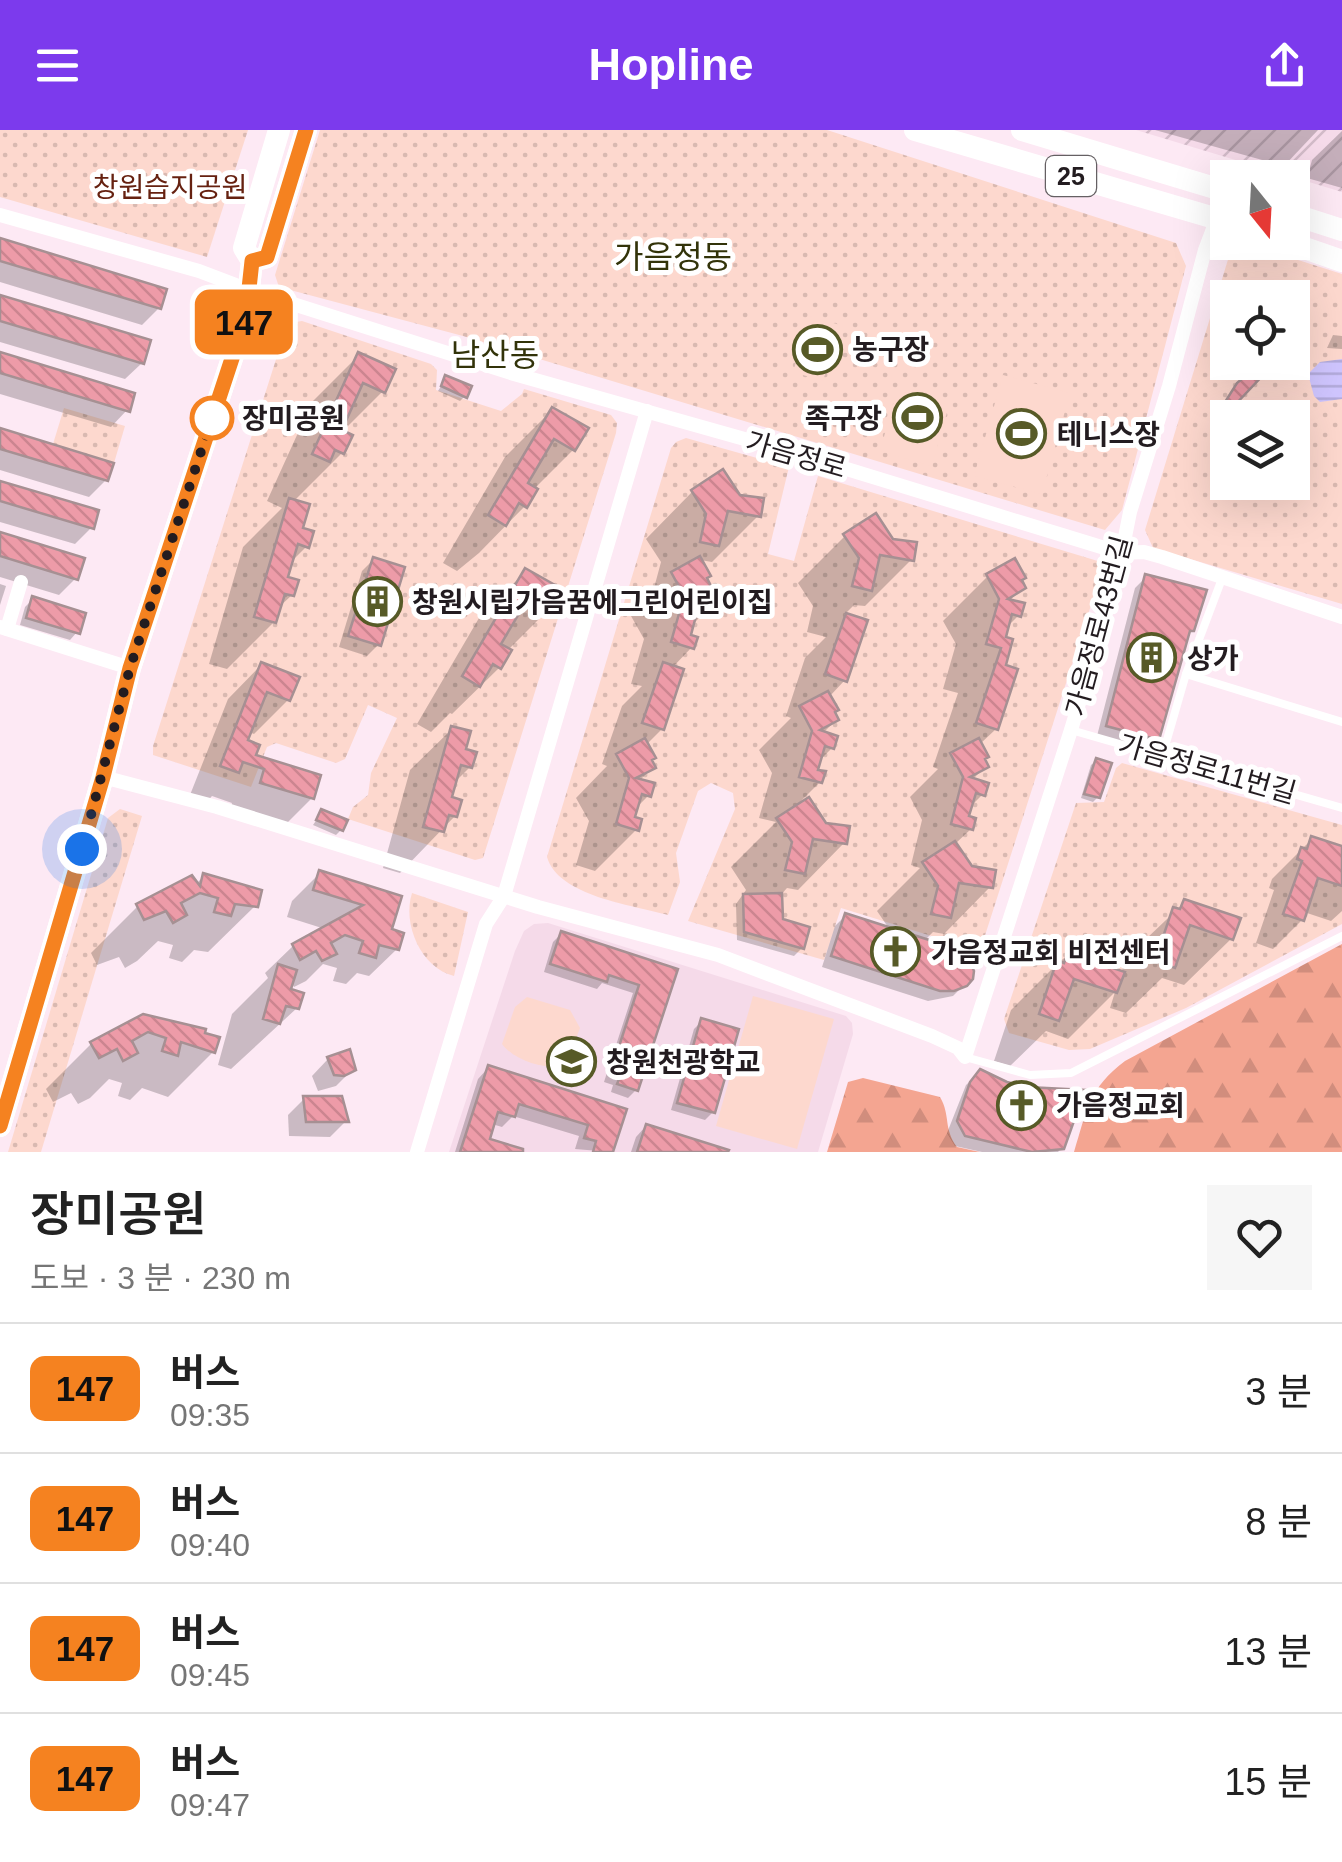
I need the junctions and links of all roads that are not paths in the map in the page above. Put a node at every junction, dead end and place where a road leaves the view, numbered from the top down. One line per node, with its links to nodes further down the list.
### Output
1 (279, 130): 12 (main road)
2 (306, 130): 12 (main road)
3 (915, 130): 7 (main road, 25)
4 (1022, 130): 5 (main road, 25)
5 (1210, 187)
6 (0, 216): 14 (street, 가음정로)
7 (1210, 216)
8 (1310, 220): 9 (main road)
9 (1342, 230)
10 (1210, 242): 16 (street, 가음정로43번길)
11 (1310, 250): 13 (main road)
12 (252, 261): 14 (main road)
13 (1342, 261)
14 (249, 290): 15 (street, 가음정로); 21 (main road)
15 (647, 411): 16 (street, 가음정로); 28 (street)
16 (1120, 554): 17 (street, 가음정로); 24 (street, 가음정로43번길)
17 (1223, 576): 19 (street, 가음정로); 22 (lane)
18 (21, 582): 20 (street)
19 (1342, 616)
20 (3, 628): 21 (street)
21 (130, 668): 26 (main road)
22 (1186, 674): 23 (lane); 25 (lane)
23 (1342, 722)
24 (1071, 730): 25 (lane, 가음정로11번길); 30 (street, 가음정로43번길)
25 (1162, 757): 27 (lane, 가음정로11번길)
26 (103, 777): 28 (street); 31 (main road)
27 (1342, 808)
28 (504, 896): 30 (street); 33 (street)
29 (1342, 936): 30 (lane)
30 (965, 1057)
31 (9, 1063): 32 (main road)
32 (0, 1126)
33 (417, 1152)

